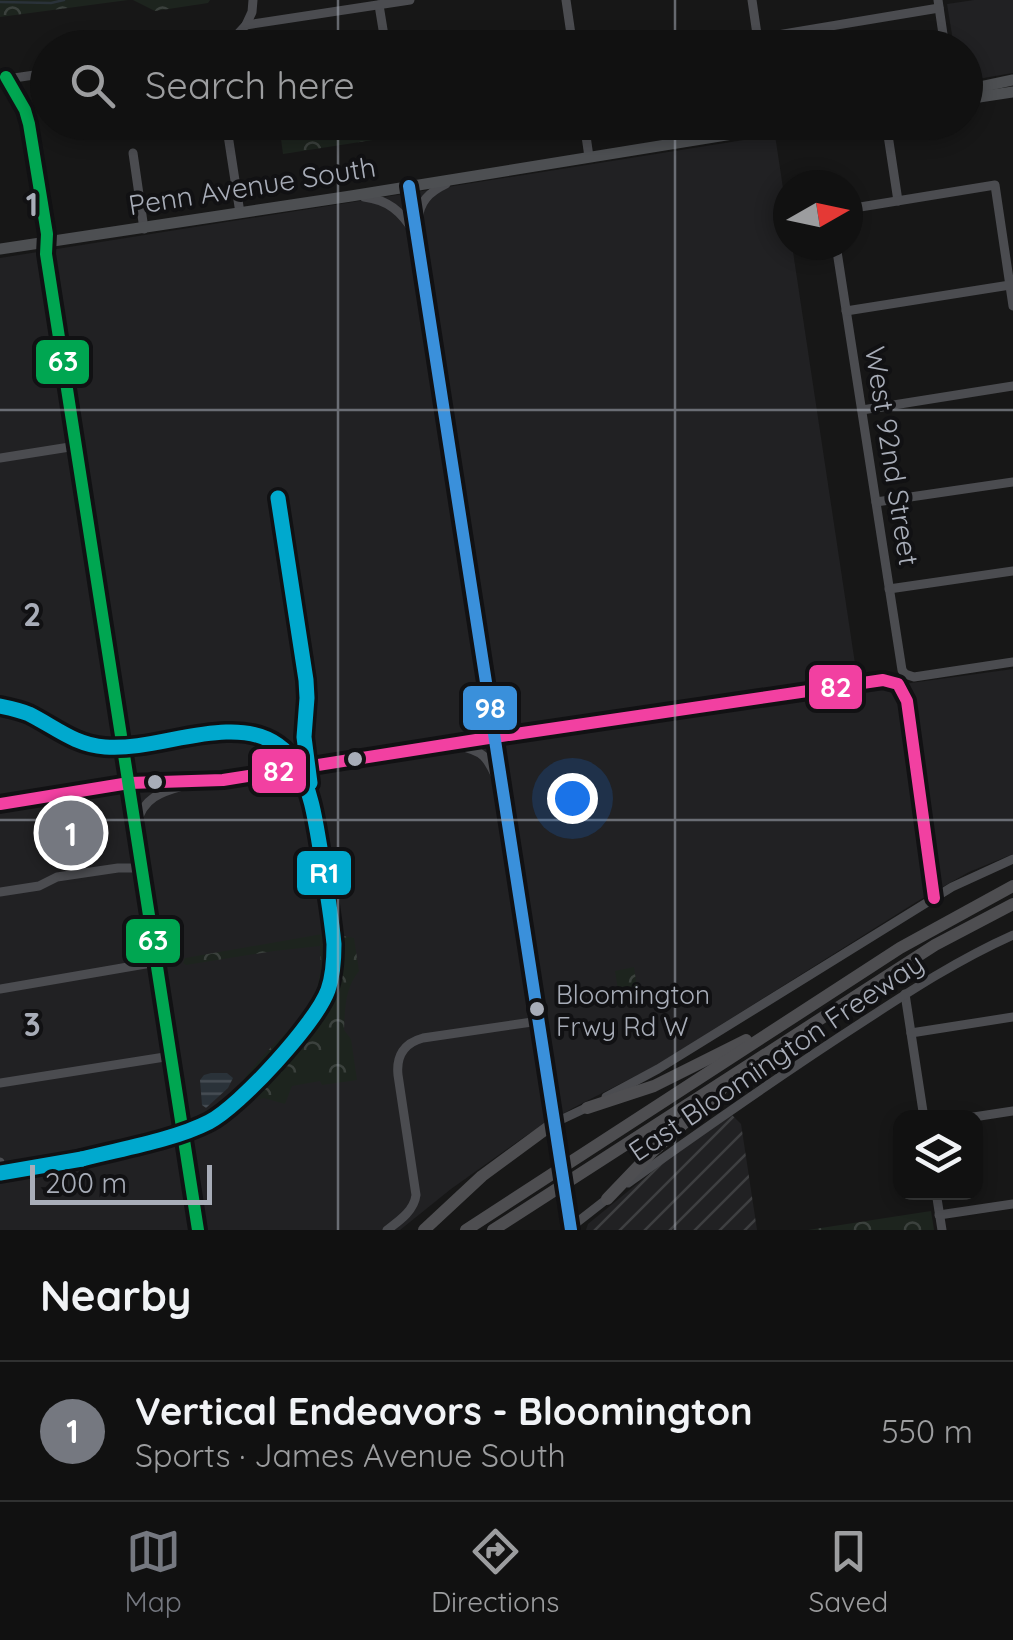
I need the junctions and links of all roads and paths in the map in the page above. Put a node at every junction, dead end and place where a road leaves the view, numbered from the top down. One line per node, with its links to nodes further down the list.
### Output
1 (253, 0): 7 (street)
2 (410, 0): 5 (street)
3 (566, 0): 10 (street)
4 (752, 0): 11 (street)
5 (379, 4): 7 (street); 9 (street)
6 (938, 4): 12 (street); 13 (street)
7 (246, 25): 8 (street)
8 (241, 30)
9 (383, 30)
10 (570, 30)
11 (756, 30)
12 (818, 30)
13 (942, 30)
14 (30, 75): 15 (street)
15 (3, 79): 20 (street)
16 (1013, 80): 17 (main road)
17 (983, 86)
18 (1013, 92): 19 (main road)
19 (983, 96)
20 (30, 124)
21 (32, 140): 36 (street)
22 (229, 140): 33 (street)
23 (586, 140): 27 (street)
24 (691, 140): 27 (main road, Penn Avenue South)
25 (889, 140): 31 (street)
26 (133, 152): 34 (street)
27 (589, 158): 28 (main road, Penn Avenue South)
28 (458, 179): 29 (main road, Penn Avenue South); 35 (street)
29 (410, 186): 30 (main road, Penn Avenue South); 35 (street)
30 (351, 196): 33 (main road, Penn Avenue South); 35 (street)
31 (898, 201): 32 (street); 39 (street)
32 (863, 207)
33 (240, 213): 34 (main road, Penn Avenue South)
34 (144, 228): 36 (main road, Penn Avenue South)
35 (418, 238): 51 (street)
36 (46, 242): 37 (main road, Penn Avenue South); 44 (street)
37 (0, 249)
38 (838, 260): 41 (street, West 92nd Street)
39 (1010, 285): 40 (street); 41 (street)
40 (1013, 306)
41 (846, 311): 43 (street, West 92nd Street)
42 (1013, 386): 43 (street)
43 (862, 410): 47 (street, West 92nd Street)
44 (76, 446): 45 (street); 53 (street)
45 (0, 458)
46 (1013, 482): 47 (street)
47 (876, 502): 49 (street, West 92nd Street)
48 (1013, 571): 49 (street)
49 (890, 589): 50 (street, West 92nd Street)
50 (1013, 662)
51 (495, 737): 52 (street); 55 (street); 62 (street)
52 (452, 744): 54 (street); 55 (street)
53 (129, 783): 54 (street); 56 (street); 57 (street)
54 (194, 783): 57 (street)
55 (503, 790): 72 (street)
56 (0, 804)
57 (136, 831): 59 (street)
58 (1013, 859): 62 (street)
59 (142, 868): 61 (street); 67 (street)
60 (1009, 888): 70 (highway)
61 (0, 892)
62 (934, 898): 77 (street)
63 (1013, 904): 65 (highway)
64 (1013, 913): 65 (highway)
65 (966, 928): 75 (highway)
66 (1013, 935): 69 (street, East Bloomington Freeway)
67 (156, 962): 68 (street); 74 (street)
68 (0, 989)
69 (905, 994): 73 (street); 82 (street, East Bloomington Freeway)
70 (798, 1015): 77 (highway); 90 (highway)
71 (1013, 1017): 73 (street)
72 (539, 1022): 81 (street); 88 (street)
73 (911, 1033): 78 (street)
74 (171, 1056): 76 (street); 87 (street)
75 (748, 1066): 82 (highway); 91 (highway)
76 (0, 1082)
77 (587, 1108): 81 (street)
78 (923, 1110)
79 (1013, 1110): 80 (street)
80 (983, 1115)
81 (554, 1123): 86 (street, bridge); 89 (highway)
82 (606, 1199): 86 (street, East Bloomington Freeway)
83 (937, 1200): 85 (street)
84 (1013, 1204): 85 (street)
85 (939, 1215): 92 (street)
86 (569, 1229)
87 (198, 1230)
88 (387, 1230)
89 (424, 1230)
90 (466, 1230)
91 (493, 1230)
92 (942, 1230)

